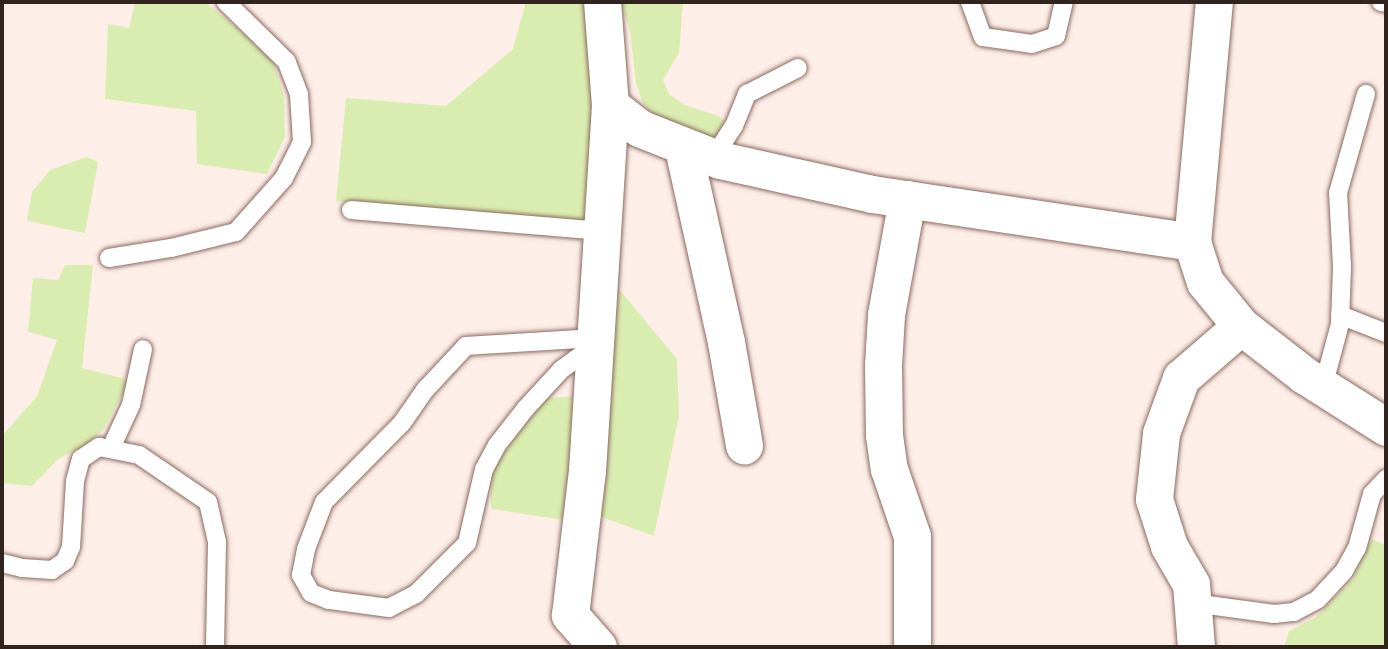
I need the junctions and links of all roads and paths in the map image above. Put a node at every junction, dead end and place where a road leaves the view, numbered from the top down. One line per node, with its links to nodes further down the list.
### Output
1 (231, 2): 14 (lane)
2 (601, 2): 8 (street)
3 (970, 2): 4 (lane)
4 (1064, 2)
5 (1214, 2): 13 (street)
6 (798, 68): 9 (lane)
7 (1366, 94): 15 (lane)
8 (610, 105): 9 (street); 12 (street)
9 (698, 153): 10 (street); 22 (street)
10 (907, 199): 13 (street); 29 (street)
11 (351, 210): 12 (lane)
12 (602, 232): 18 (street)
13 (1192, 242): 16 (street)
14 (109, 258)
15 (1340, 315): 17 (lane); 20 (lane)
16 (1241, 326): 20 (street); 26 (street)
17 (1386, 332)
18 (595, 341): 18 (lane); 27 (street)
19 (143, 349): 23 (lane)
20 (1323, 387): 21 (street)
21 (1386, 427)
22 (744, 445)
23 (111, 448): 25 (lane); 28 (lane)
24 (1386, 479): 26 (lane)
25 (2, 563)
26 (1193, 603): 30 (street)
27 (583, 642)
28 (215, 647)
29 (912, 647)
30 (1196, 647)

